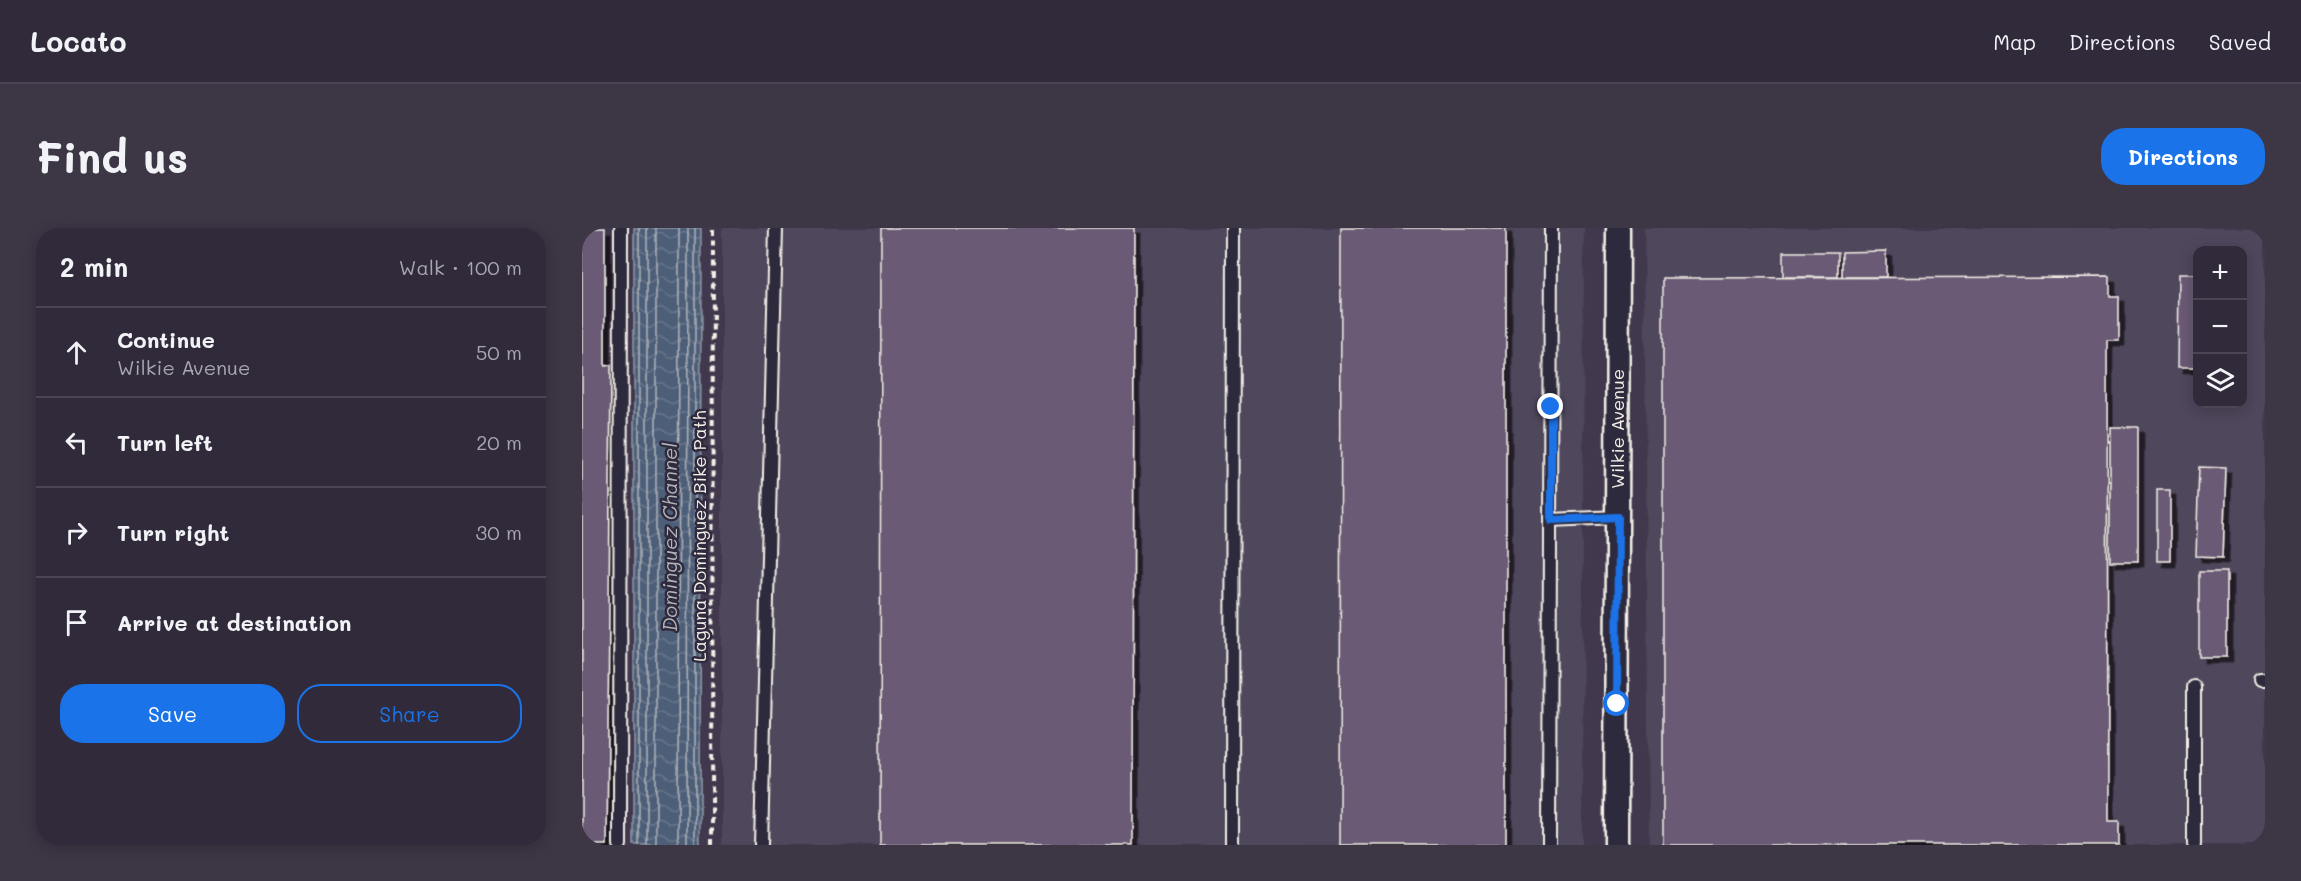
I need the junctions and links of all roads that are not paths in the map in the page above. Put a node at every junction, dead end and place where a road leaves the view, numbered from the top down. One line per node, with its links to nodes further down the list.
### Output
1 (621, 228): 9 (lane)
2 (776, 228): 10 (lane)
3 (1233, 228): 11 (lane)
4 (1551, 228): 7 (lane)
5 (1618, 228): 6 (street, Wilkie Avenue)
6 (1618, 517): 7 (lane); 13 (street, Wilkie Avenue)
7 (1551, 520): 12 (lane)
8 (2194, 687): 14 (lane)
9 (620, 845)
10 (761, 845)
11 (1232, 845)
12 (1549, 845)
13 (1616, 845)
14 (2194, 845)

